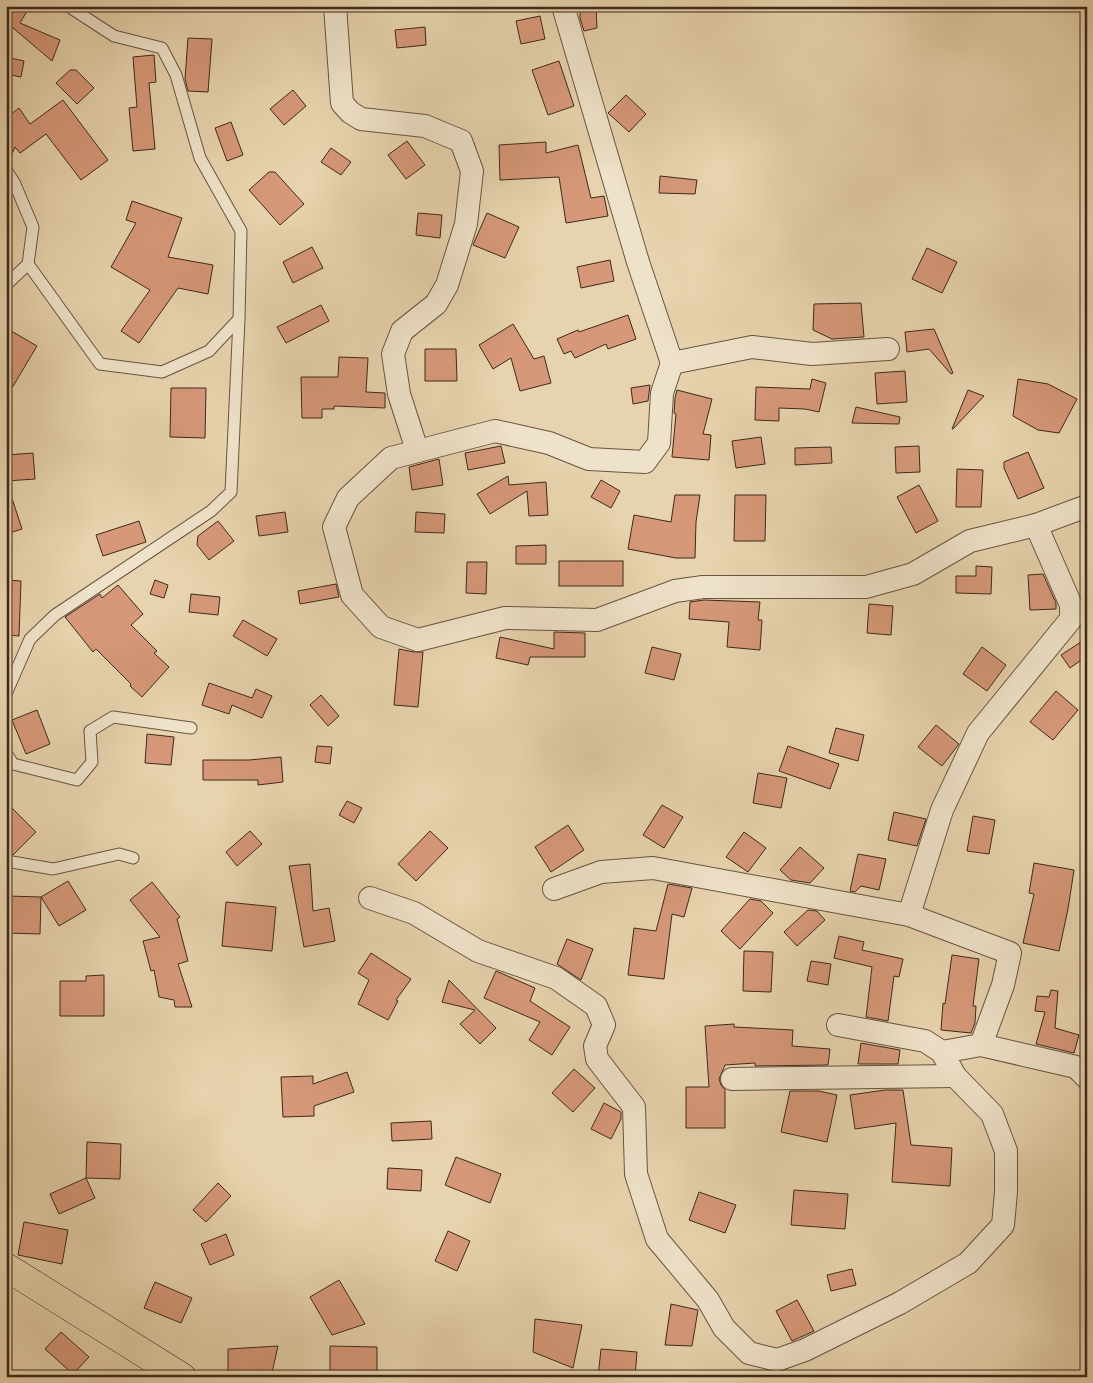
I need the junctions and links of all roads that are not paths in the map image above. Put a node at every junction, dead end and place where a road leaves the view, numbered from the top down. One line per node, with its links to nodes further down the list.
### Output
1 (72, 6): 7 (lane)
2 (335, 6): 10 (street)
3 (563, 6): 9 (street)
4 (6, 170): 5 (lane)
5 (28, 264): 6 (lane); 7 (lane)
6 (6, 285)
7 (240, 319): 13 (lane)
8 (888, 349): 9 (street)
9 (672, 363): 10 (street)
10 (417, 450): 12 (street)
11 (1087, 506): 12 (street)
12 (1036, 525): 20 (street)
13 (6, 694)
14 (191, 728): 15 (lane)
15 (6, 753)
16 (133, 858): 17 (lane)
17 (6, 861)
18 (554, 889): 20 (street)
19 (370, 898): 24 (street)
20 (909, 915): 22 (street)
21 (838, 1025): 23 (street)
22 (981, 1045): 23 (street); 25 (street)
23 (942, 1052): 24 (street)
24 (955, 1076): 26 (street)
25 (1087, 1078)
26 (732, 1079)
27 (6, 1267): 28 (main road)
28 (182, 1377)

